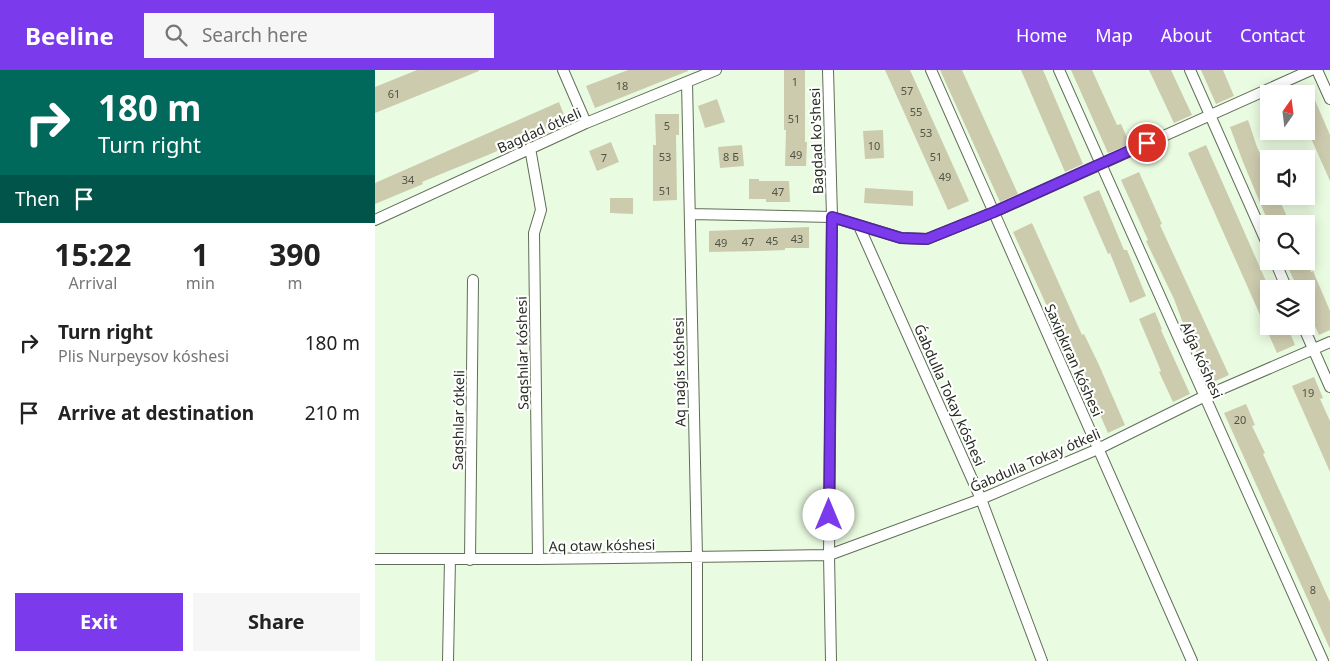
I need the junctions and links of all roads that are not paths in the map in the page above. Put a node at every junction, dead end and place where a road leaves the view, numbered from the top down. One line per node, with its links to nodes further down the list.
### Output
1 (563, 70): 12 (street)
2 (716, 70): 9 (street, Bagdad ótkeli)
3 (828, 70): 17 (street, Bagdad ko'shesi)
4 (931, 70): 15 (street, Saxipkıran kóshesi)
5 (1059, 70): 14 (street, Alǵa kóshesi)
6 (1190, 70): 11 (street)
7 (1311, 70): 11 (street)
8 (1317, 70): 10 (street)
9 (687, 82): 12 (street, Bagdad ótkeli); 16 (street, Aq naǵıs kóshesi)
10 (1330, 99)
11 (1210, 114): 14 (street); 20 (street)
12 (586, 123): 13 (street, Bagdad ótkeli)
13 (530, 148): 18 (street, Bagdad ótkeli); 33 (street, Saqshılar kóshesi)
14 (1101, 164): 15 (street); 26 (street, Alǵa kóshesi)
15 (994, 212): 19 (street); 27 (street, Saxipkıran kóshesi)
16 (690, 214): 17 (street); 30 (street, Aq naǵıs kóshesi)
17 (832, 217): 19 (street); 29 (street, Bagdad ko'shesi)
18 (375, 220)
19 (859, 226): 28 (street, Ǵabdulla Tokay kóshesi)
20 (1260, 228)
21 (473, 280): 34 (street, Saqshılar ótkeli)
22 (1307, 335): 24 (street)
23 (1330, 342): 24 (street, Ǵabdulla Tokay ótkeli)
24 (1313, 350): 25 (street); 26 (street, Ǵabdulla Tokay ótkeli)
25 (1330, 387)
26 (1203, 397): 27 (street, Ǵabdulla Tokay ótkeli); 40 (street, Alǵa kóshesi)
27 (1098, 449): 28 (street, Ǵabdulla Tokay ótkeli); 39 (street, Saxipkıran kóshesi)
28 (981, 498): 29 (street, Ǵabdulla Tokay ótkeli); 35 (street, Ǵabdulla Tokay kóshesi)
29 (829, 555): 30 (street, Aq otaw kóshesi); 38 (street, Bagdad ko'shesi)
30 (697, 558): 33 (street, Aq otaw kóshesi); 37 (street, Aq naǵıs kóshesi)
31 (375, 559): 32 (street, Aq otaw kóshesi)
32 (450, 559): 34 (street, Aq otaw kóshesi); 36 (street)
33 (538, 559): 34 (street, Aq otaw kóshesi)
34 (470, 560)
35 (1039, 660)
36 (448, 661)
37 (697, 661)
38 (831, 661)
39 (1192, 661)
40 (1323, 661)

